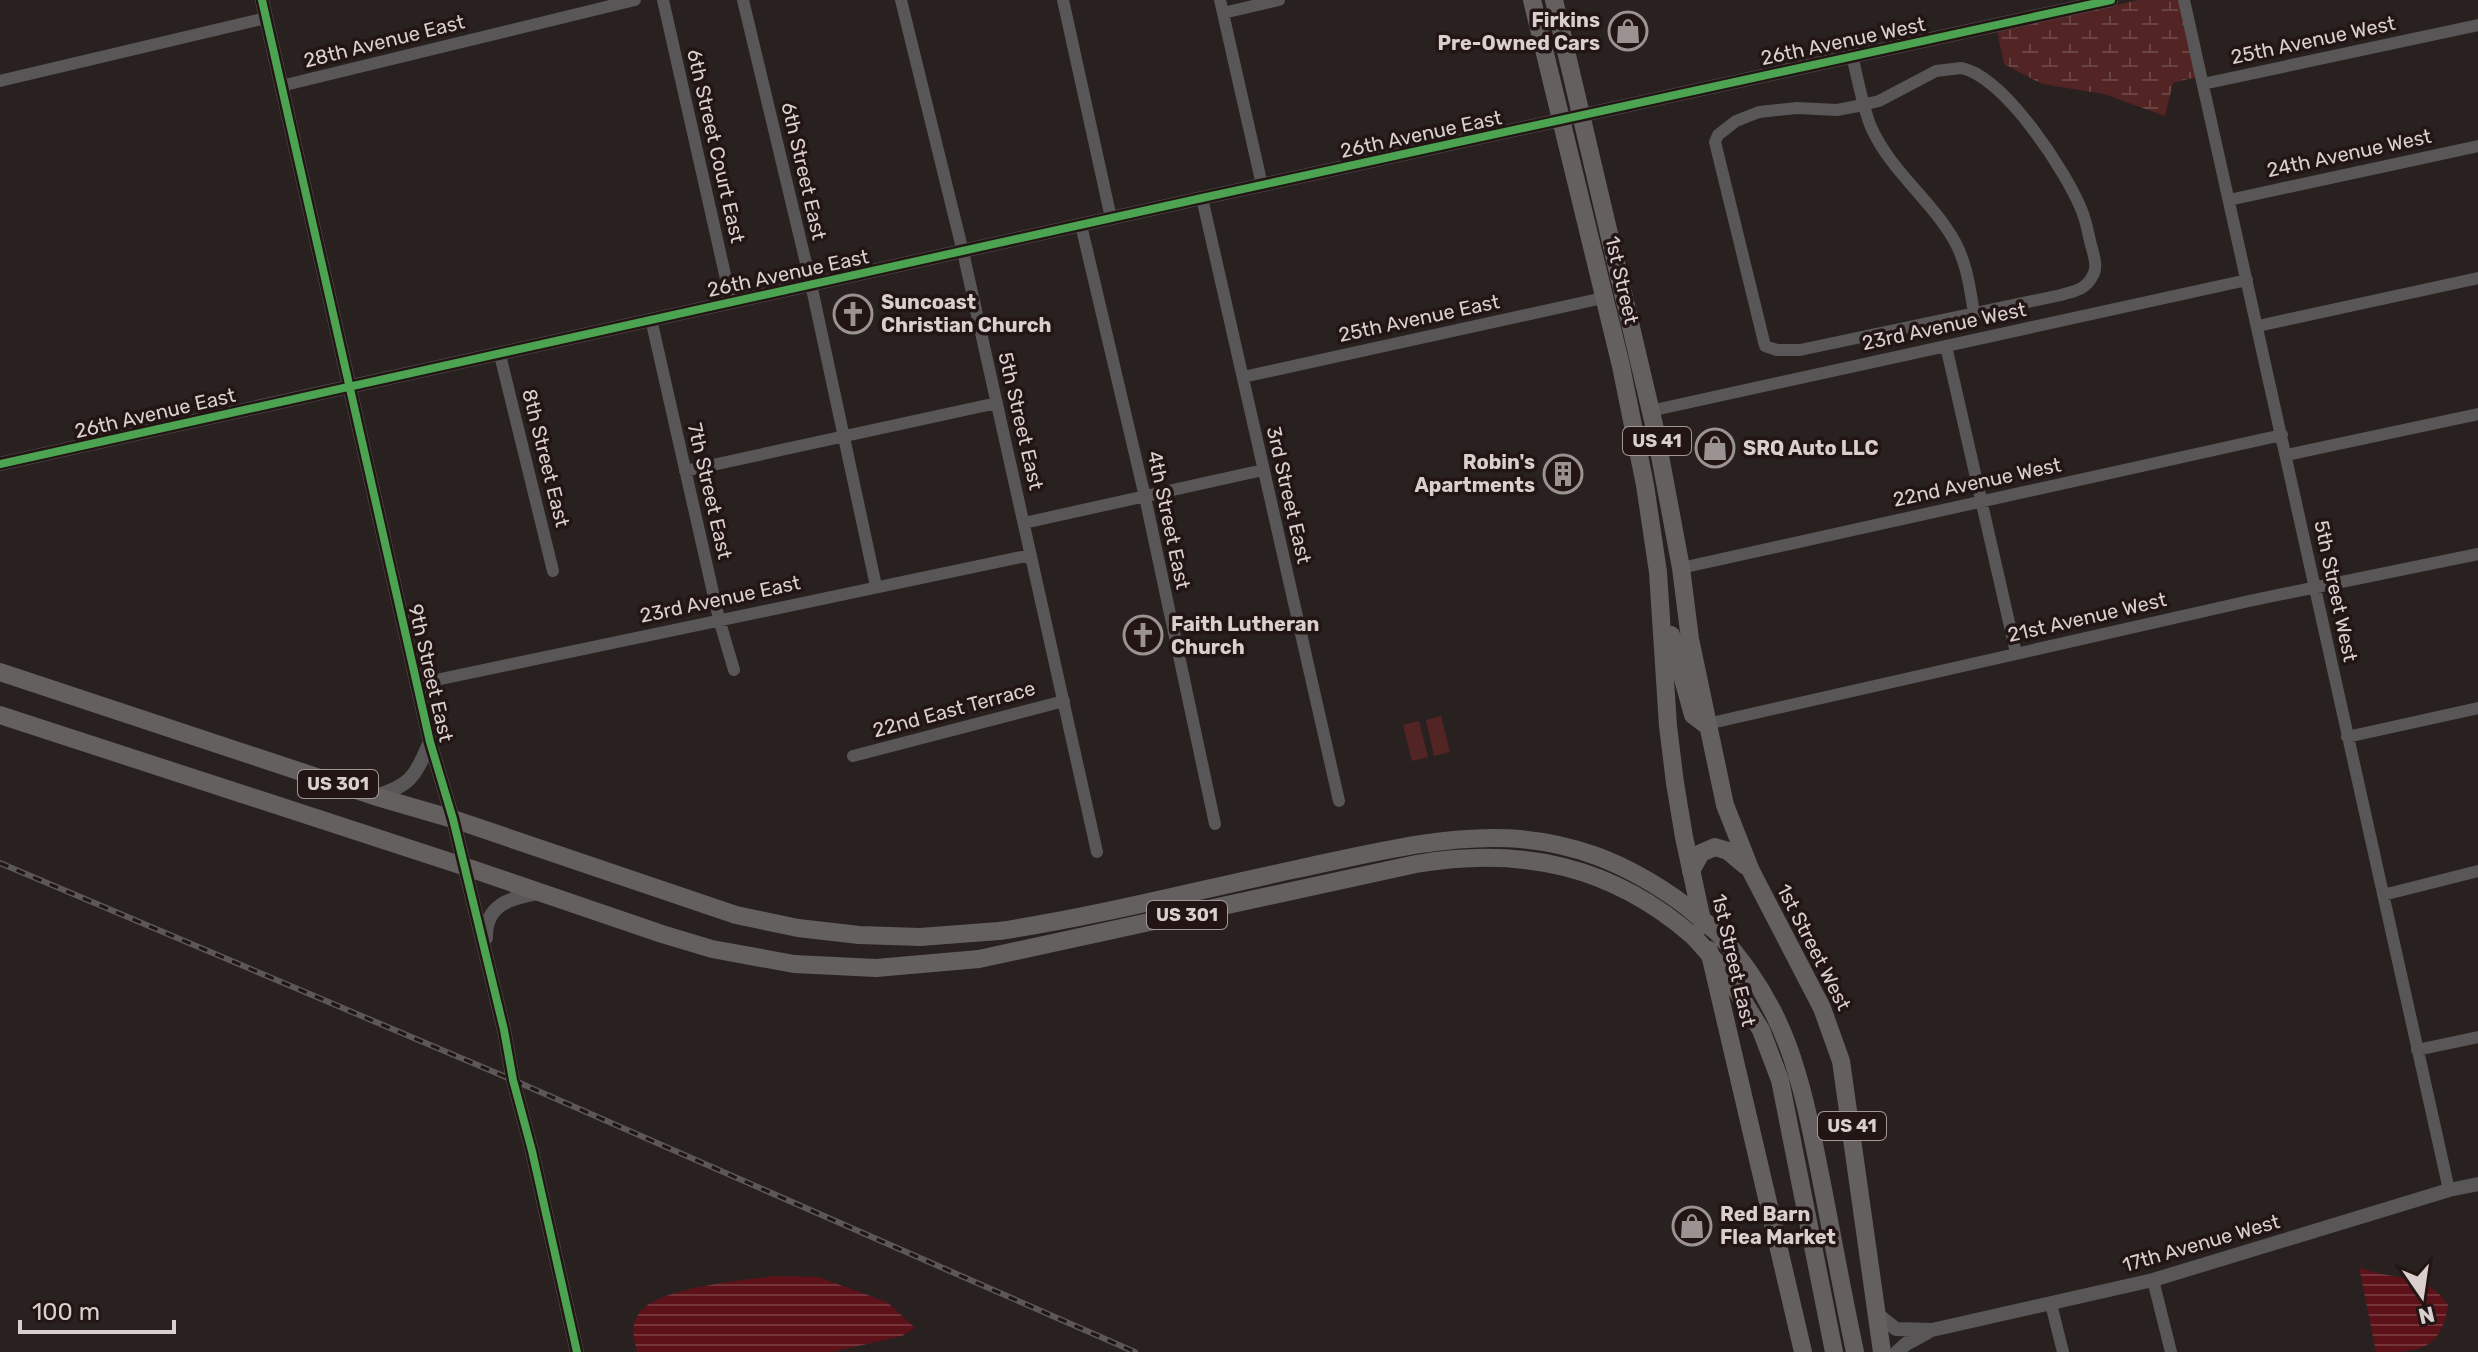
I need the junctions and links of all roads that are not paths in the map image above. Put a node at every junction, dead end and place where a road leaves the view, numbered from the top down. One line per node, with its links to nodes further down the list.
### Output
1 (262, 0): 14 (street, 9th Street East)
2 (635, 0): 12 (street, 28th Avenue East)
3 (663, 0): 34 (street, 6th Street Court East)
4 (743, 0): 32 (street, 6th Street East)
5 (901, 0): 29 (street, 5th Street East)
6 (1063, 0): 27 (street)
7 (1279, 0): 13 (street)
8 (1532, 0): 22 (main road, 1st Street / US 41)
9 (1554, 0): 21 (main road, 1st Street / US 41)
10 (2111, 0): 16 (street, 26th Avenue West)
11 (2184, 0): 18 (street, 5th Street West)
12 (582, 6): 19 (street, 28th Avenue East)
13 (1221, 6): 24 (street)
14 (266, 18): 17 (street); 19 (street, 9th Street East)
15 (2478, 25): 18 (street, 25th Avenue West)
16 (1852, 56): 20 (street); 21 (street, 26th Avenue West)
17 (0, 81)
18 (2203, 84): 26 (street, 5th Street West)
19 (281, 86): 42 (street, 9th Street East)
20 (1865, 105): 35 (street); 35 (street); 35 (street)
21 (1583, 114): 22 (street, 26th Avenue East); 44 (main road, 1st Street / US 41)
22 (1562, 119): 24 (street, 26th Avenue East); 33 (main road, 1st Street / US 41)
23 (2478, 146): 26 (street, 24th Avenue West)
24 (1262, 185): 25 (street, 26th Avenue East)
25 (1202, 198): 27 (street, 26th Avenue East); 41 (street, 3rd Street East)
26 (2229, 200): 31 (street, 5th Street West)
27 (1111, 218): 28 (street, 26th Avenue East)
28 (1081, 225): 29 (street, 26th Avenue East); 52 (street, 4th Street East)
29 (963, 252): 32 (street, 26th Avenue East); 43 (street, 5th Street East)
30 (2478, 278): 37 (street)
31 (2247, 280): 37 (street, 5th Street West); 38 (street, 23rd Avenue West)
32 (811, 284): 34 (street, 26th Avenue East); 47 (street, 6th Street East)
33 (1603, 298): 40 (main road, 1st Street / US 41); 41 (street, 25th Avenue East)
34 (731, 301): 36 (street, 26th Avenue East)
35 (1974, 313)
36 (651, 319): 39 (street, 26th Avenue East); 51 (street, 7th Street East)
37 (2258, 326): 46 (street, 5th Street West)
38 (1946, 346): 44 (street, 23rd Avenue West); 53 (street)
39 (500, 355): 42 (street, 26th Avenue East); 58 (street, 8th Street East)
40 (1622, 371): 57 (main road); 59 (main road, 1st Street / US 41)
41 (1243, 377): 50 (street, 3rd Street East)
42 (349, 386): 49 (street, 26th Avenue East); 67 (street, 9th Street East)
43 (997, 403): 47 (street); 54 (street, 5th Street East)
44 (1650, 411): 57 (main road, 1st Street / US 41)
45 (2478, 414): 48 (street)
46 (2282, 435): 48 (street, 5th Street West); 53 (street, 22nd Avenue West)
47 (843, 436): 51 (street); 60 (street, 6th Street East)
48 (2287, 455): 61 (street, 5th Street West)
49 (0, 464)
50 (1263, 470): 52 (street); 76 (street, 3rd Street East)
51 (685, 471): 63 (street, 7th Street East)
52 (1145, 497): 54 (street); 78 (street, 4th Street East)
53 (1981, 502): 57 (street, 22nd Avenue West); 64 (street)
54 (1024, 523): 56 (street, 5th Street East)
55 (2478, 554): 61 (street, 21st Avenue West)
56 (1031, 555): 60 (street, 23rd Avenue East); 68 (street, 5th Street East)
57 (1681, 568): 62 (main road); 71 (main road, 1st Street West / US 41)
58 (553, 571)
59 (1658, 572): 62 (main road, 1st Street East / US 41)
60 (876, 586): 63 (street, 23rd Avenue East)
61 (2315, 589): 64 (street, 21st Avenue West); 72 (street, 5th Street West)
62 (1661, 606): 71 (main road); 81 (main road, 1st Street East / US 41)
63 (719, 619): 65 (street, 7th Street East); 67 (street, 23rd Avenue East)
64 (2016, 653): 71 (street, 21st Avenue West)
65 (734, 670)
66 (0, 672): 75 (main road, US 301)
67 (417, 684): 73 (street, 9th Street East)
68 (1064, 701): 74 (street, 22nd East Terrace); 79 (street, 5th Street East)
69 (2478, 708): 72 (street)
70 (0, 715): 80 (main road, US 301)
71 (1707, 724): 82 (main road, 1st Street West / US 41)
72 (2347, 737): 85 (street, 5th Street West)
73 (430, 742): 75 (street); 77 (street, 9th Street East)
74 (853, 756)
75 (374, 796): 77 (main road, US 301)
76 (1339, 801)
77 (453, 819): 80 (street, 9th Street East); 98 (main road, US 301, bridge)
78 (1215, 824)
79 (1097, 852)
80 (463, 866): 84 (main road, US 301); 86 (street, 9th Street East)
81 (1691, 871): 82 (main road); 96 (main road, 1st Street East / US 41)
82 (1751, 871): 93 (main road, 1st Street West / US 41)
83 (2478, 871): 85 (street)
84 (537, 893): 86 (street); 97 (main road, US 301, bridge)
85 (2383, 895): 88 (street, 5th Street West)
86 (486, 958): 95 (street, 9th Street East)
87 (2478, 1037): 88 (street)
88 (2417, 1050): 90 (street, 5th Street West)
89 (2478, 1184): 90 (street, 17th Avenue West)
90 (2449, 1190): 91 (street, 17th Avenue West)
91 (2153, 1280): 92 (street, 17th Avenue West); 102 (street)
92 (2051, 1304): 94 (street, 17th Avenue West); 101 (street)
93 (1877, 1314): 94 (street, 17th Avenue West); 99 (main road, 1st Street West / US 41)
94 (1932, 1330): 100 (street, 17th Avenue West)
95 (577, 1352)
96 (1803, 1352)
97 (1834, 1352)
98 (1855, 1352)
99 (1882, 1352)
100 (1897, 1352)
101 (2063, 1352)
102 (2171, 1352)

